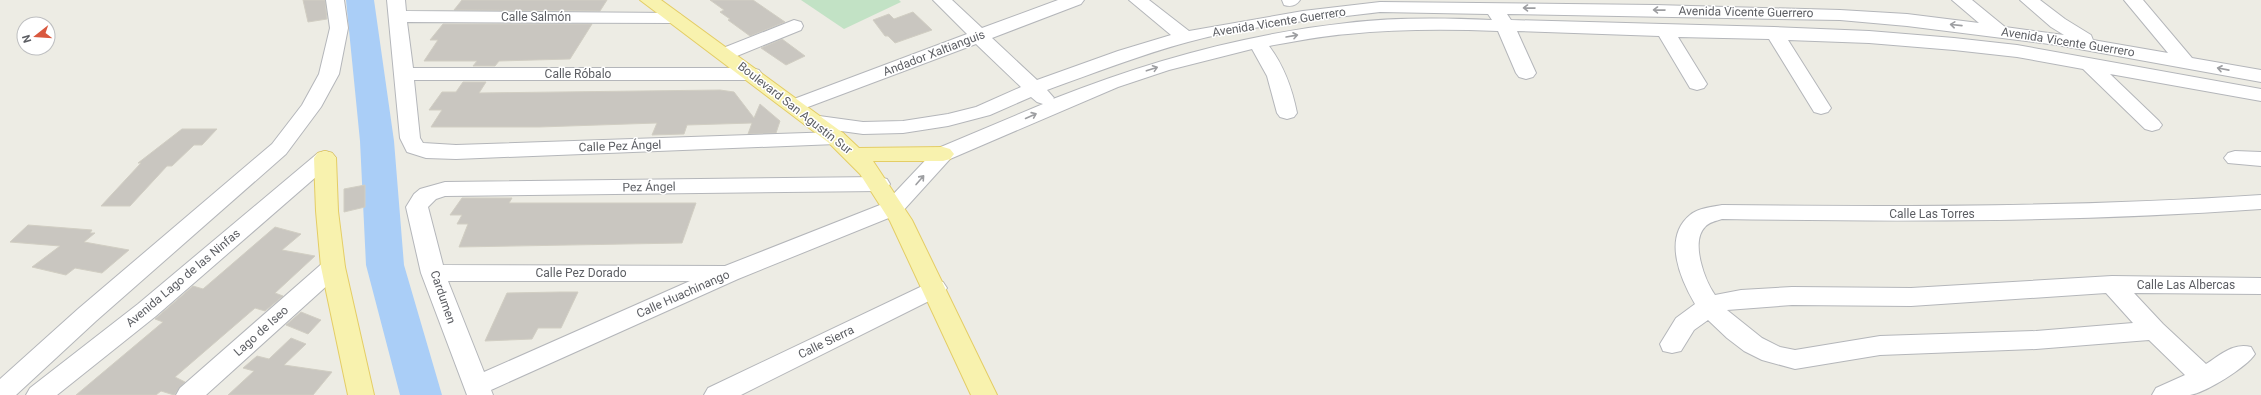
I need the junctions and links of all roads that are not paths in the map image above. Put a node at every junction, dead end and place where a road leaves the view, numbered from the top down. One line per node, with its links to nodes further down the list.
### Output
1 (335, 0): 64 (street)
2 (649, 0): 16 (main road, Boulevard San Agustín Sur)
3 (942, 0): 22 (street)
4 (1075, 0): 22 (street, Andador Xaltianguis)
5 (1138, 0): 23 (street)
6 (1290, 0): 15 (street)
7 (1823, 0): 14 (street)
8 (1961, 0): 20 (street)
9 (2030, 0): 26 (street)
10 (2133, 0): 27 (street)
11 (1380, 4): 12 (street, Avenida Vicente Guerrero); 15 (street, Avenida Vicente Guerrero)
12 (1491, 4): 14 (street, Avenida Vicente Guerrero, one-way to 12); 17 (street)
13 (397, 8): 16 (street, Calle Salmón); 29 (street)
14 (1840, 15): 20 (street, Avenida Vicente Guerrero, one-way to 14)
15 (1303, 16): 23 (street, Avenida Vicente Guerrero)
16 (674, 18): 25 (main road, Boulevard San Agustín Sur)
17 (1504, 24): 19 (street, Avenida Vicente Guerrero); 24 (street, Avenida Vicente Guerrero, one-way to 17); 28 (street)
18 (794, 26): 25 (street)
19 (1664, 29): 21 (street, Avenida Vicente Guerrero); 32 (street)
20 (1999, 30): 26 (street, Avenida Vicente Guerrero)
21 (1774, 33): 26 (street, Avenida Vicente Guerrero); 37 (street)
22 (979, 36): 33 (street); 35 (street, Andador Xaltianguis)
23 (1185, 37): 33 (street, Avenida Vicente Guerrero)
24 (1257, 42): 36 (street, Avenida Vicente Guerrero, one-way to 24); 38 (street)
25 (725, 54): 30 (main road, Boulevard San Agustín Sur)
26 (2092, 54): 27 (street, Avenida Vicente Guerrero); 34 (street, Avenida Vicente Guerrero); 40 (street)
27 (2185, 61): 31 (street, Avenida Vicente Guerrero, one-way to 27)
28 (1526, 73)
29 (404, 74): 30 (street, Calle Róbalo); 41 (street, Calle Pez Ángel)
30 (752, 74): 35 (main road, Boulevard San Agustín Sur)
31 (2261, 76)
32 (1697, 84)
33 (1035, 88): 36 (street); 39 (street, Avenida Vicente Guerrero)
34 (2261, 95)
35 (793, 106): 39 (main road, Boulevard San Agustín Sur)
36 (1052, 107): 42 (street, Avenida Vicente Guerrero, one-way to 36)
37 (1821, 108)
38 (1287, 114)
39 (812, 121): 41 (main road, Boulevard San Agustín Sur)
40 (2152, 125)
41 (836, 138): 43 (main road, Boulevard San Agustín Sur)
42 (943, 154): 43 (main road); 50 (street, Avenida Vicente Guerrero, one-way to 42)
43 (854, 155): 47 (main road, Boulevard San Agustín Sur)
44 (325, 158): 51 (main road); 66 (street, Avenida Lago de las Ninfas)
45 (2235, 158): 46 (street)
46 (2261, 159)
47 (879, 184): 48 (street, Pez Ángel); 50 (main road, Boulevard San Agustín Sur)
48 (421, 198): 52 (street, Cardumen)
49 (2259, 204): 57 (street, Calle Las Torres)
50 (893, 208): 53 (street, Calle Huachinango); 56 (main road, Boulevard San Agustín Sur)
51 (333, 268): 62 (main road); 67 (street, Lago de Iseo)
52 (433, 273): 53 (street, Calle Pez Dorado); 63 (street, Cardumen)
53 (730, 273): 63 (street, Calle Huachinango)
54 (2112, 284): 55 (street, Calle Las Albercas); 57 (street, Calle Las Albercas); 58 (street)
55 (2261, 286)
56 (935, 288): 65 (main road, Boulevard San Agustín Sur); 68 (street, Calle Sierra)
57 (1710, 305): 58 (street, Calle Las Torres); 59 (street)
58 (2154, 330): 61 (street)
59 (1672, 344)
60 (2242, 354): 61 (street)
61 (2204, 378): 69 (street)
62 (355, 391)
63 (478, 391)
64 (0, 394)
65 (981, 394)
66 (39, 395)
67 (189, 395)
68 (717, 395)
69 (2165, 395)

